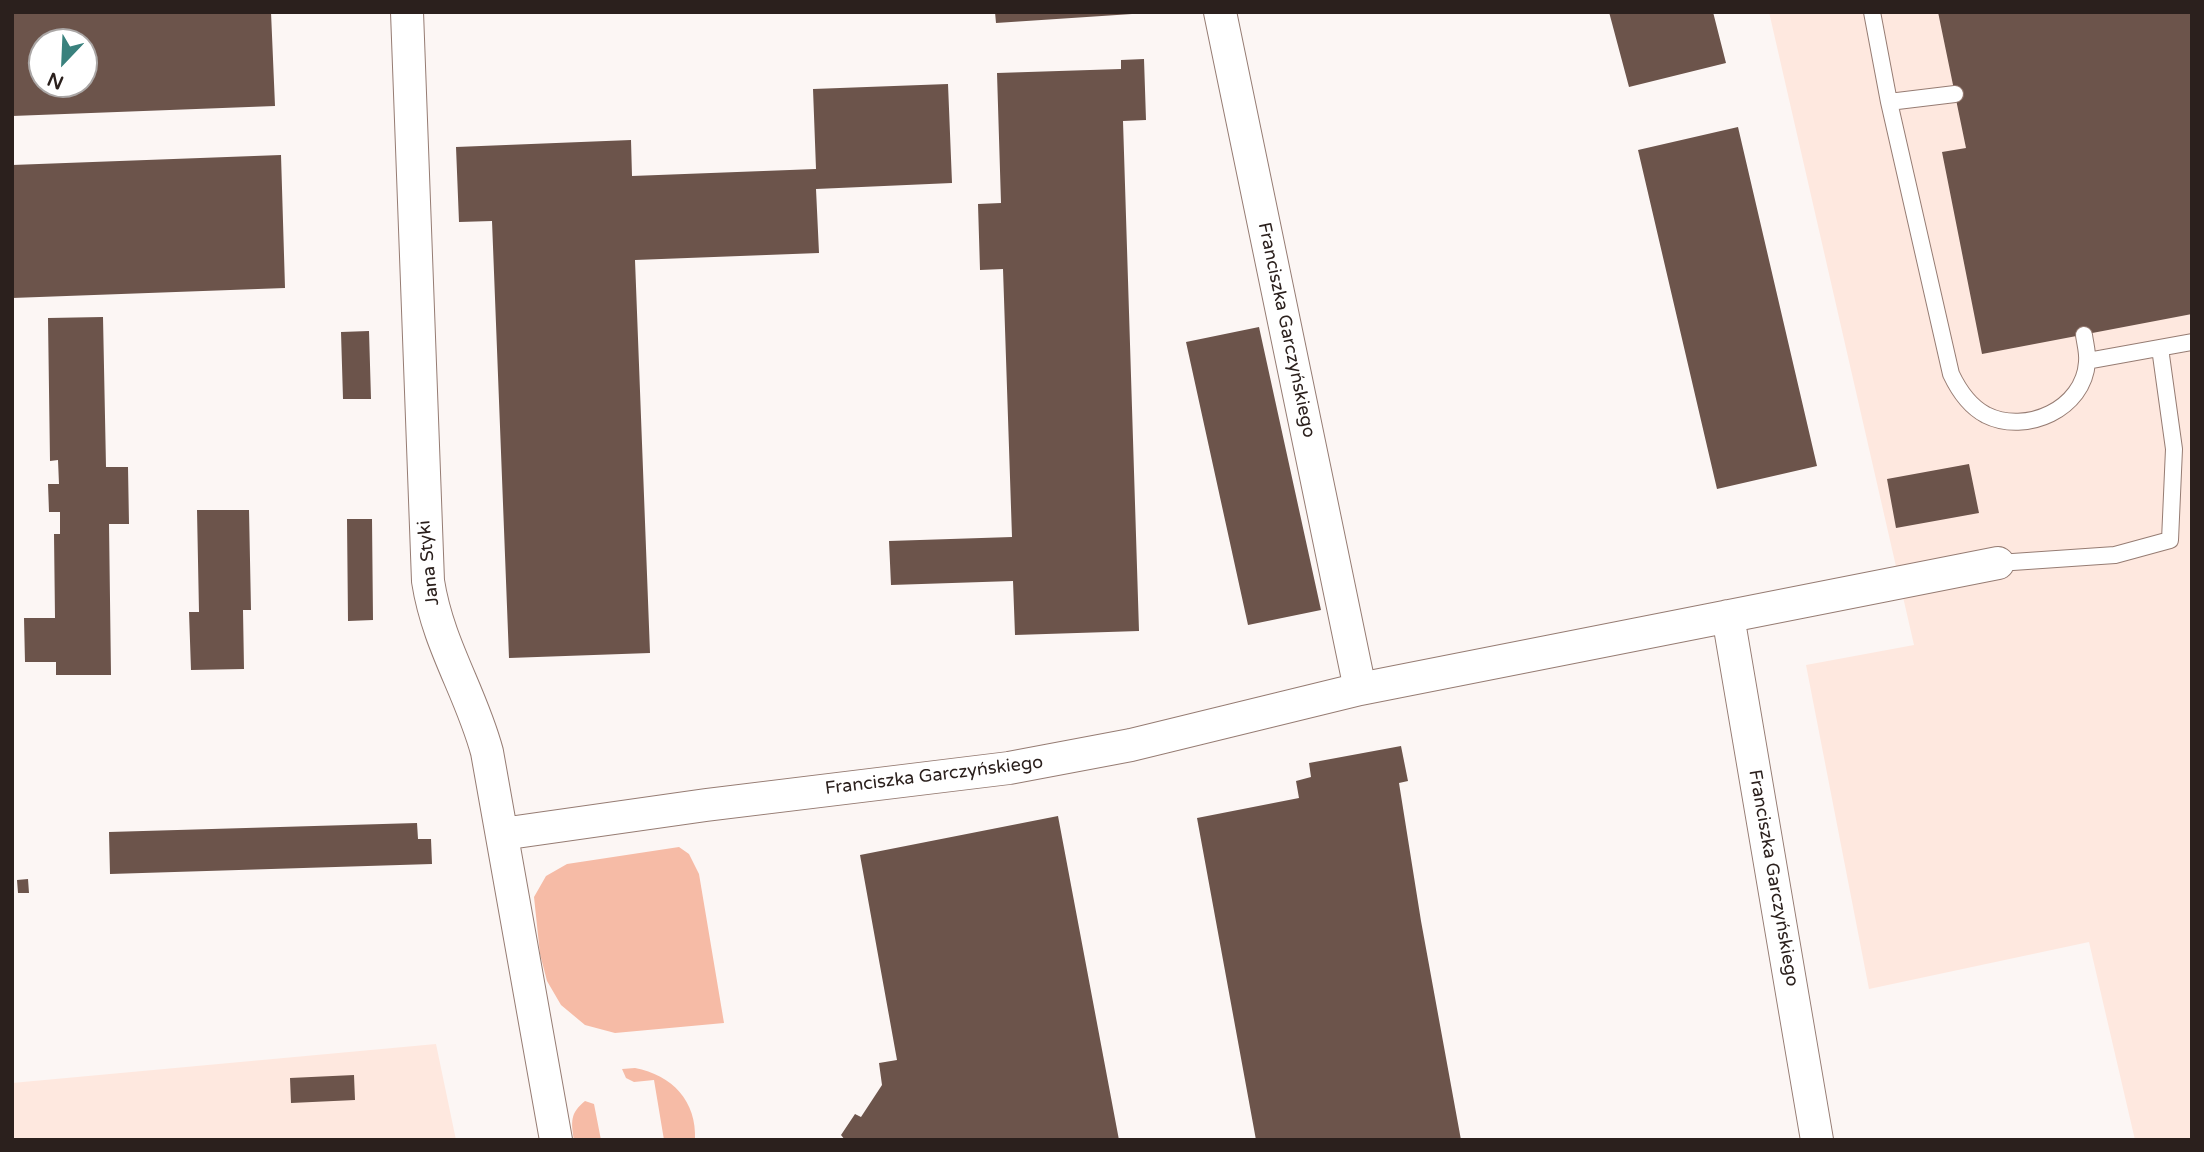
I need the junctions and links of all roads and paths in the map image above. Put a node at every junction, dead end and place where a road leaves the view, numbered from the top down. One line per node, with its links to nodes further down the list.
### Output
1 (407, 12): 13 (street, Jana Styki)
2 (1220, 12): 12 (street, Franciszka Garczyńskiego)
3 (1872, 12): 5 (lane)
4 (1955, 94): 5 (lane)
5 (1889, 102): 9 (lane)
6 (2084, 335): 9 (lane)
7 (2192, 342): 8 (lane)
8 (2160, 348): 9 (lane); 10 (lane)
9 (2087, 360)
10 (1998, 563): 11 (street, Franciszka Garczyńskiego)
11 (1728, 615): 12 (street, Franciszka Garczyńskiego); 15 (street, Franciszka Garczyńskiego)
12 (1360, 689): 13 (street, Franciszka Garczyńskiego)
13 (502, 834): 14 (street, Jana Styki)
14 (556, 1140)
15 (1817, 1140)

